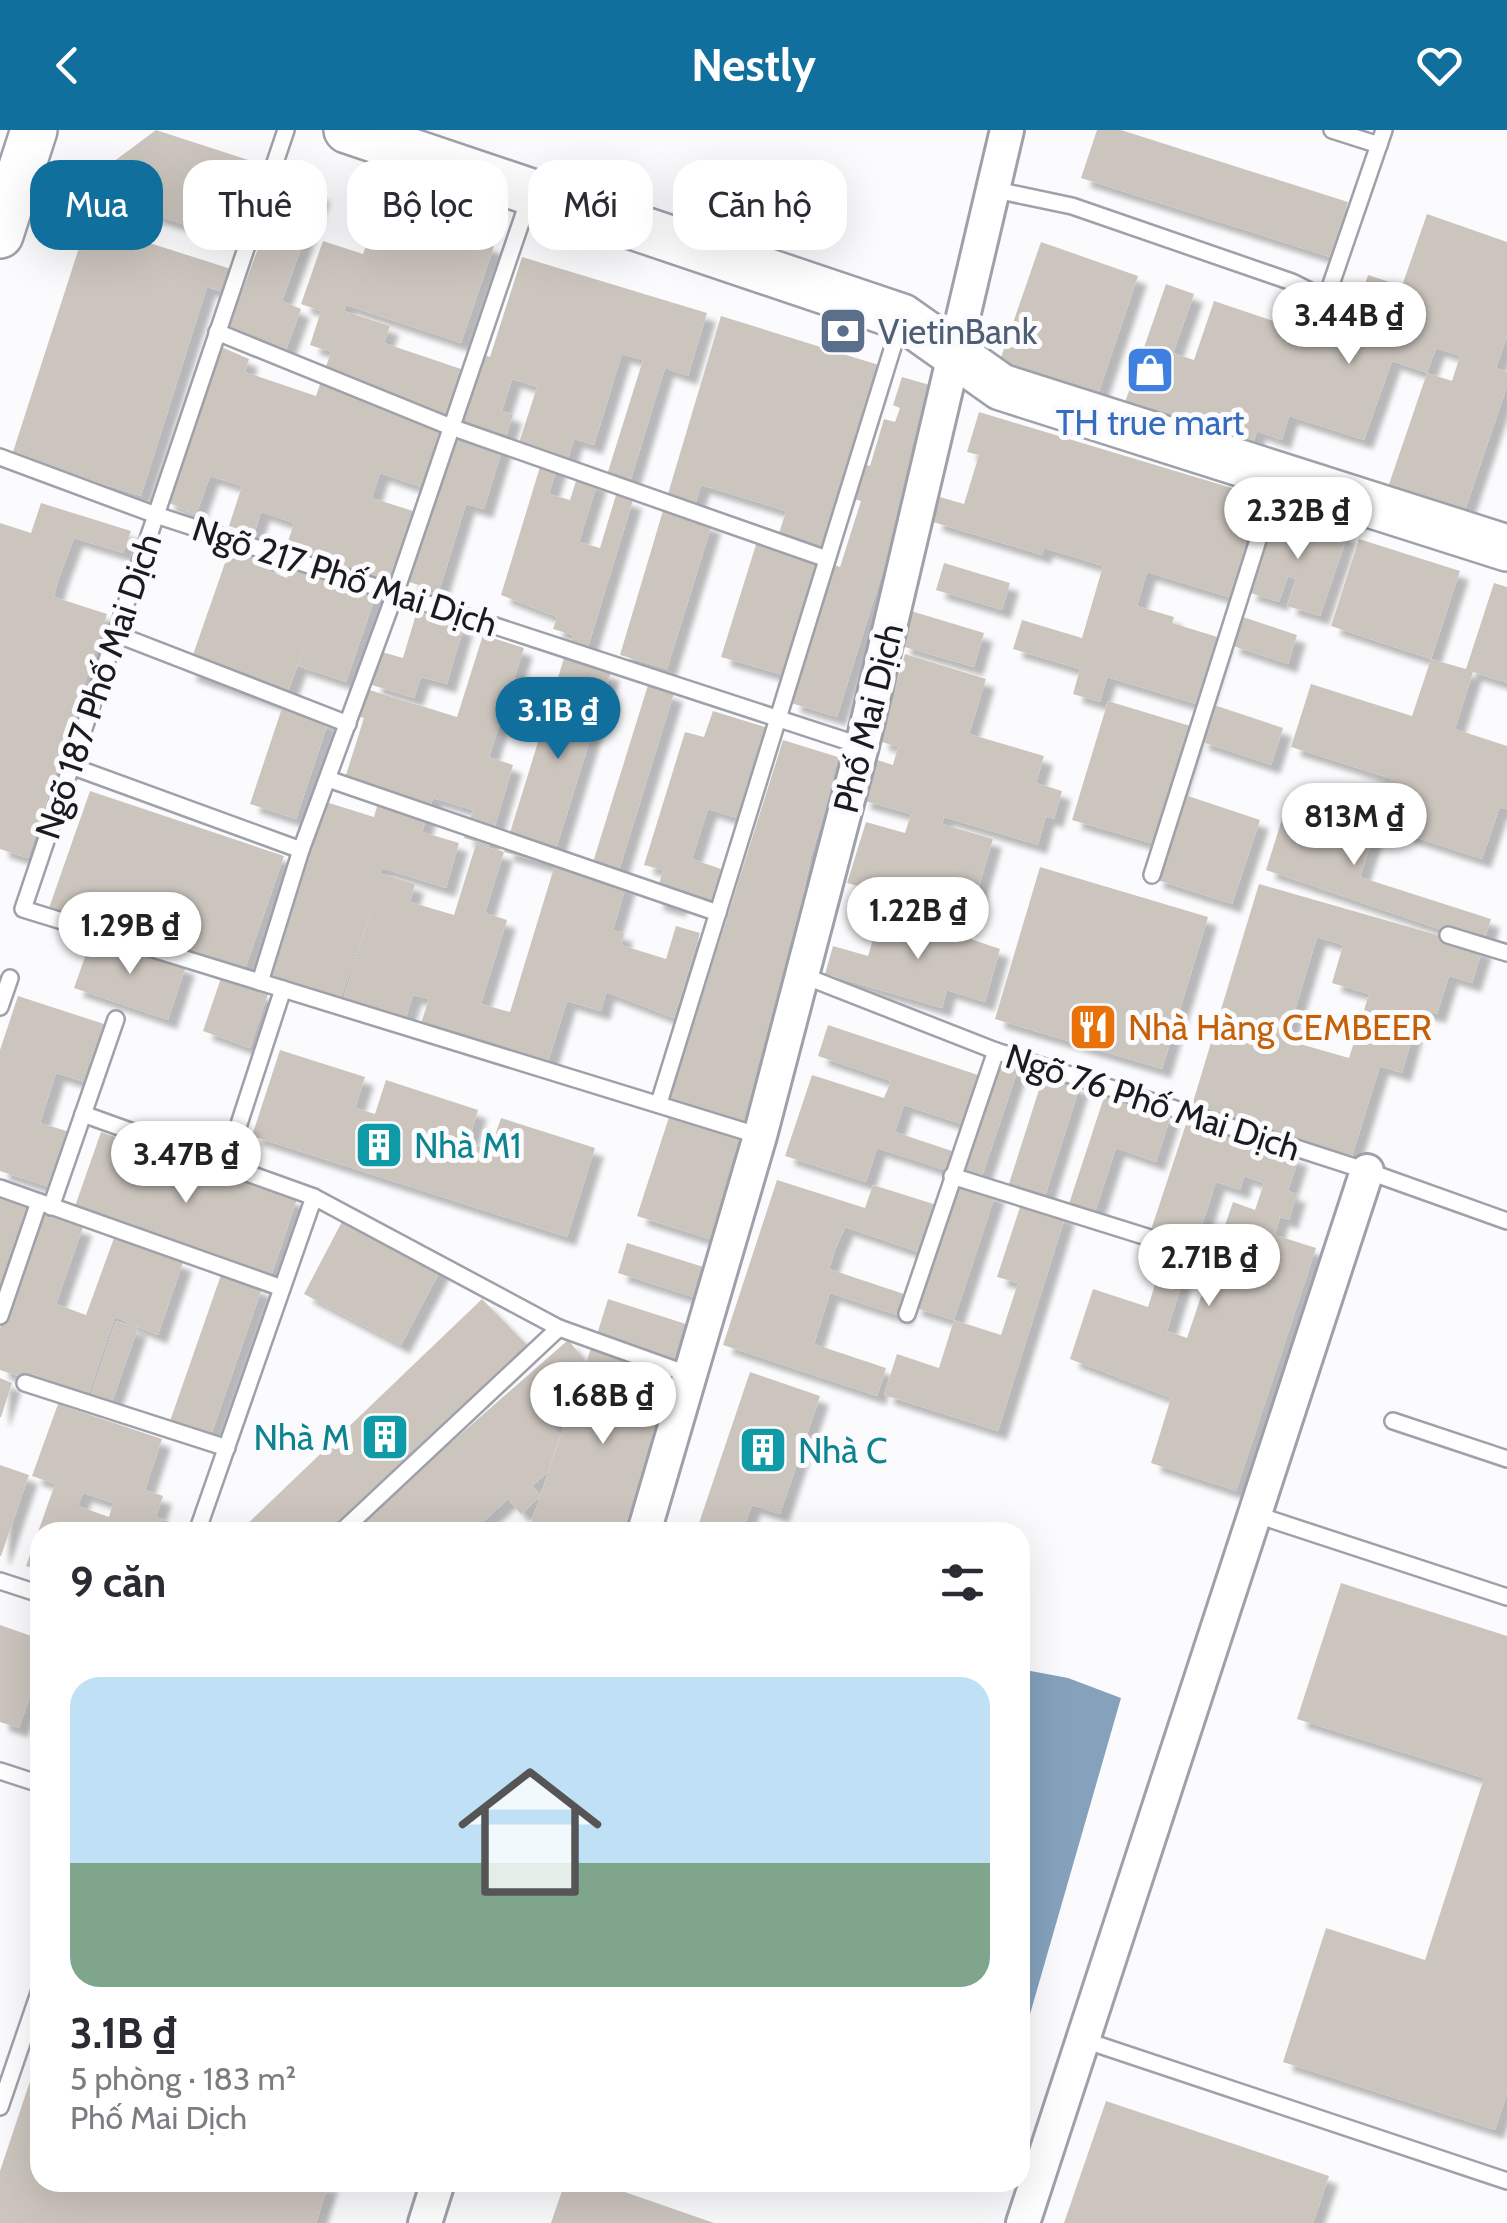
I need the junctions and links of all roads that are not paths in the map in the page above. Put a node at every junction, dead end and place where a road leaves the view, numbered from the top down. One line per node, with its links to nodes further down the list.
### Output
1 (34, 130): 10 (street)
2 (286, 130): 13 (lane, Ngõ 187 Phố Mai Dịch)
3 (347, 130): 8 (street)
4 (1007, 130): 7 (street, Phố Mai Dịch)
5 (1332, 130): 6 (lane)
6 (1382, 137): 7 (lane)
7 (991, 190): 14 (street, Phố Mai Dịch)
8 (528, 194)
9 (528, 201): 15 (lane)
10 (0, 235)
11 (653, 235): 12 (street)
12 (902, 317): 14 (street); 20 (lane)
13 (218, 332): 15 (lane); 18 (lane, Ngõ 187 Phố Mai Dịch)
14 (957, 358): 17 (street); 25 (street, Phố Mai Dịch)
15 (451, 427): 20 (lane); 21 (lane)
16 (0, 457): 18 (lane, Ngõ 217 Phố Mai Dịch)
17 (1278, 476): 19 (street); 29 (lane)
18 (156, 515): 21 (lane, Ngõ 217 Phố Mai Dịch); 22 (lane, Ngõ 187 Phố Mai Dịch)
19 (1507, 548)
20 (827, 559): 23 (lane)
21 (396, 592): 23 (lane, Ngõ 217 Phố Mai Dịch); 24 (lane)
22 (116, 634): 24 (lane); 26 (lane, Ngõ 187 Phố Mai Dịch)
23 (777, 722): 25 (lane, Ngõ 217 Phố Mai Dịch); 30 (lane)
24 (348, 724): 27 (lane)
25 (862, 746): 33 (street, Phố Mai Dịch)
26 (71, 766): 28 (lane); 35 (lane, Ngõ 187 Phố Mai Dịch)
27 (328, 778): 28 (lane); 30 (lane)
28 (302, 850): 35 (lane)
29 (1152, 875)
30 (718, 913): 40 (lane)
31 (1448, 935): 32 (lane)
32 (1507, 953)
33 (802, 975): 39 (lane, Ngõ 76 Phố Mai Dịch); 42 (street, Phố Mai Dịch)
34 (10, 978): 37 (lane)
35 (260, 982): 36 (lane, Ngõ 187 Phố Mai Dịch)
36 (283, 989): 40 (lane, Ngõ 187 Phố Mai Dịch); 43 (lane)
37 (0, 1007)
38 (116, 1019): 41 (lane)
39 (996, 1051): 44 (lane, Ngõ 76 Phố Mai Dịch); 45 (lane)
40 (659, 1103): 42 (lane, Ngõ 187 Phố Mai Dịch)
41 (83, 1114): 43 (lane); 48 (lane)
42 (760, 1136): 55 (street, Phố Mai Dịch)
43 (226, 1164): 47 (lane)
44 (1368, 1171): 49 (lane, Ngõ 76 Phố Mai Dịch); 60 (street)
45 (952, 1176): 50 (lane); 52 (lane)
46 (0, 1188): 48 (lane)
47 (314, 1197): 51 (lane); 54 (lane)
48 (45, 1205): 51 (lane); 53 (lane)
49 (1507, 1221)
50 (1162, 1242)
51 (282, 1288): 58 (lane)
52 (907, 1314)
53 (0, 1316)
54 (559, 1328): 55 (lane); 62 (lane)
55 (694, 1376): 63 (street, Phố Mai Dịch)
56 (25, 1382): 58 (lane)
57 (1393, 1421): 59 (lane)
58 (227, 1448): 61 (lane)
59 (1507, 1459)
60 (1254, 1514): 66 (lane); 70 (street)
61 (200, 1522)
62 (352, 1522)
63 (647, 1522)
64 (0, 1580): 65 (lane)
65 (30, 1590)
66 (1507, 1596)
67 (0, 1771): 68 (lane)
68 (30, 1781)
69 (30, 2019): 71 (lane)
70 (1084, 2040): 72 (lane); 75 (street)
71 (0, 2107)
72 (1507, 2181)
73 (435, 2192): 74 (street)
74 (425, 2223)
75 (1022, 2223)

